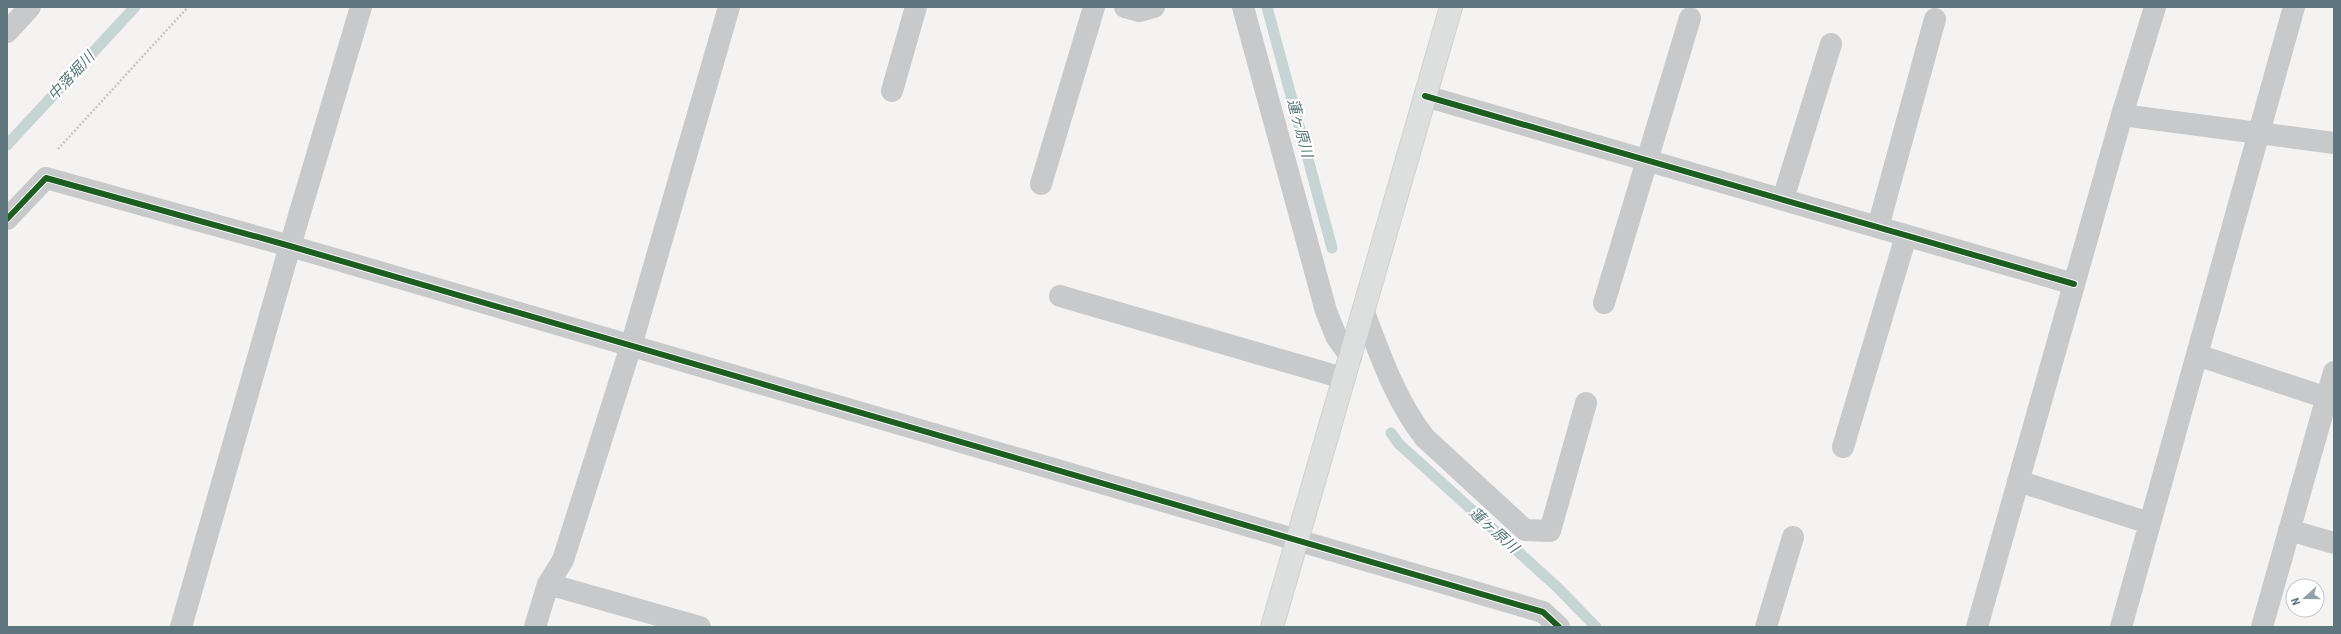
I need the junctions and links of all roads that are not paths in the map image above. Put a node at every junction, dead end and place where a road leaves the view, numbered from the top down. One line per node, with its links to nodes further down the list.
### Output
1 (30, 7): 14 (street)
2 (361, 7): 27 (street)
3 (729, 7): 32 (street)
4 (916, 7): 16 (street)
5 (1094, 7): 22 (street)
6 (1124, 7): 7 (street)
7 (1154, 7)
8 (1243, 7): 34 (street)
9 (1451, 7): 17 (street)
10 (2155, 7): 18 (street)
11 (2294, 7): 19 (street)
12 (1690, 18): 21 (street)
13 (1935, 19): 25 (street)
14 (7, 32)
15 (1831, 44): 23 (street)
16 (892, 91)
17 (1425, 96): 21 (street); 31 (street)
18 (2122, 115): 19 (street); 28 (street)
19 (2259, 134): 20 (street); 33 (street)
20 (2334, 143)
21 (1646, 161): 23 (street); 30 (street)
22 (1041, 184)
23 (1783, 199): 25 (street)
24 (7, 219): 27 (street)
25 (1878, 227): 26 (street)
26 (1906, 236): 28 (street); 39 (street)
27 (290, 246): 32 (street); 47 (street)
28 (2074, 284): 40 (street)
29 (1060, 296): 36 (street)
30 (1604, 303)
31 (1363, 310): 34 (street); 38 (street)
32 (631, 346): 44 (street); 46 (street)
33 (2197, 355): 37 (street); 41 (street)
34 (1350, 357): 36 (street)
35 (2334, 372): 37 (street)
36 (1343, 378): 44 (street)
37 (2327, 398): 42 (street)
38 (1586, 403)
39 (1843, 447)
40 (2018, 482): 41 (street); 53 (street)
41 (2149, 522): 54 (street)
42 (2289, 530): 45 (street); 55 (street)
43 (1793, 537): 52 (street)
44 (1298, 542): 50 (street); 51 (street)
45 (2334, 543)
46 (548, 584): 48 (street); 49 (street)
47 (181, 627)
48 (535, 627)
49 (700, 627)
50 (1272, 627)
51 (1559, 627)
52 (1766, 627)
53 (1977, 627)
54 (2121, 627)
55 (2262, 627)

